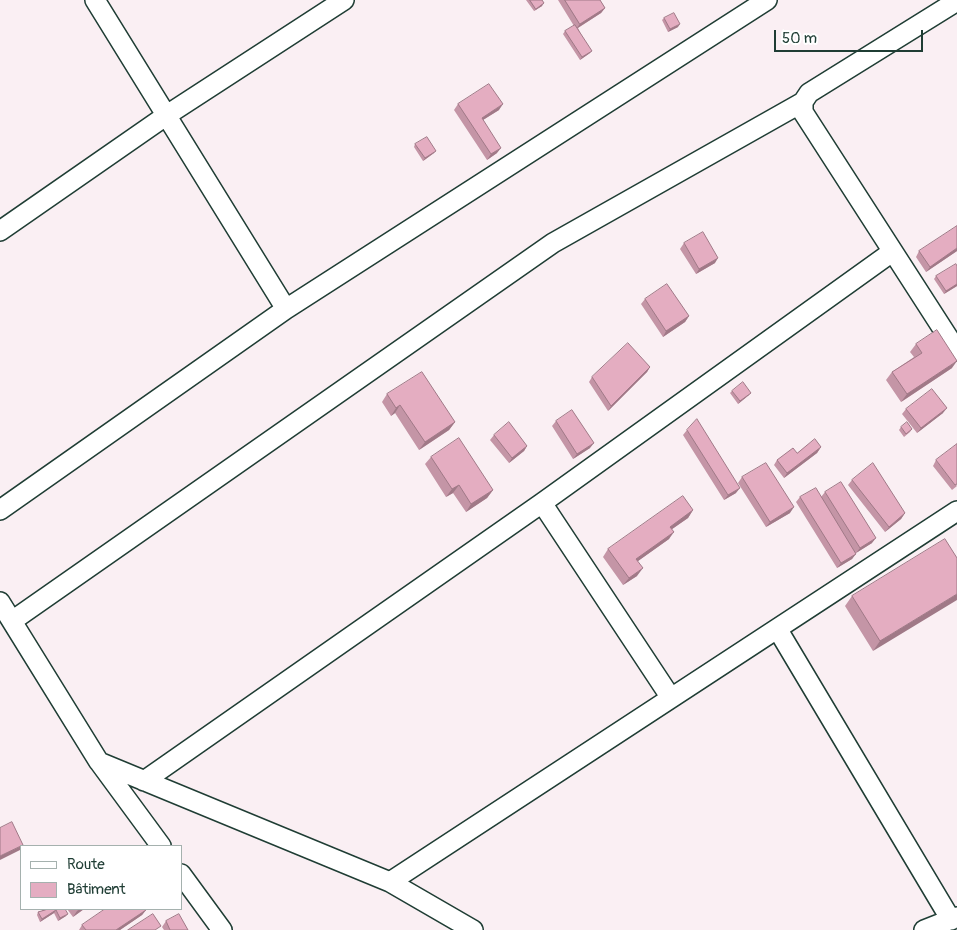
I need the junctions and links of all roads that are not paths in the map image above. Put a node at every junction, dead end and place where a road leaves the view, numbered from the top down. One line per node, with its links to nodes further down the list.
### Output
1 (95, 0): 6 (street)
2 (344, 0): 6 (street)
3 (767, 0): 9 (street)
4 (957, 1): 5 (street)
5 (803, 102): 8 (street); 15 (street)
6 (167, 115): 7 (street); 9 (street)
7 (0, 231)
8 (892, 252): 10 (street); 11 (street)
9 (286, 309): 12 (street)
10 (957, 351)
11 (542, 503): 17 (street); 19 (street)
12 (0, 510)
13 (957, 511): 16 (street)
14 (0, 602): 15 (street)
15 (12, 621): 18 (street)
16 (778, 630): 17 (street); 23 (street)
17 (672, 698): 22 (street)
18 (99, 762): 19 (street); 20 (street)
19 (144, 781): 22 (street)
20 (160, 845)
21 (182, 875): 24 (street)
22 (390, 882): 25 (street)
23 (954, 918): 26 (street)
24 (222, 930)
25 (473, 930)
26 (924, 930)

